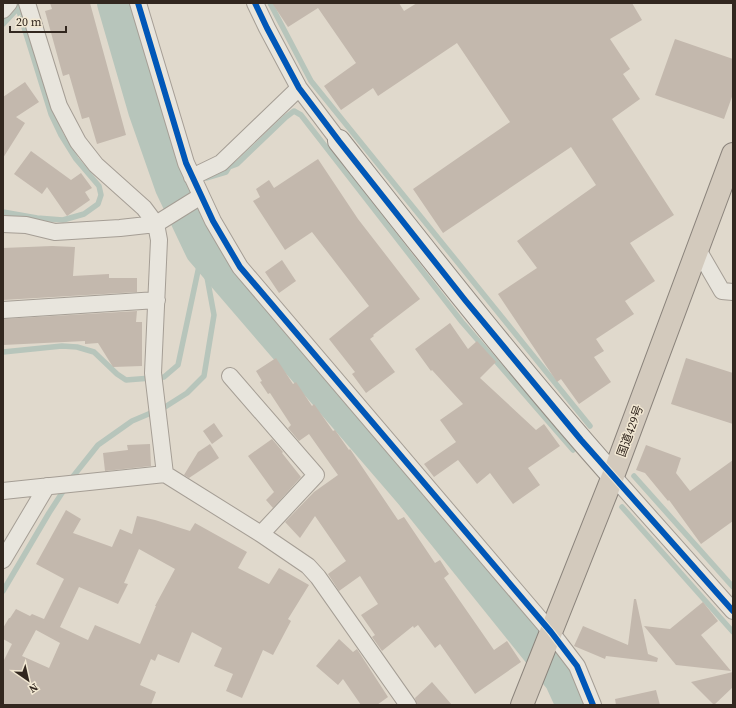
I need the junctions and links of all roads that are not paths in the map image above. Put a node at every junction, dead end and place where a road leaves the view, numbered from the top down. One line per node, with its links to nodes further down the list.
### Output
1 (9, 3): 5 (street)
2 (27, 3): 11 (street)
3 (138, 3): 10 (street)
4 (256, 3): 6 (street)
5 (3, 10)
6 (299, 88): 7 (street); 10 (street)
7 (339, 141): 19 (street)
8 (733, 154): 9 (highway, 国道429号)
9 (729, 179): 13 (highway, 国道429号)
10 (196, 188): 11 (street); 25 (street)
11 (161, 221): 12 (street); 15 (street)
12 (3, 224)
13 (697, 248): 14 (street); 19 (highway, 国道429号)
14 (733, 292)
15 (157, 300): 16 (street); 18 (street)
16 (3, 310)
17 (230, 376): 22 (street)
18 (165, 474): 20 (street); 22 (street)
19 (613, 476): 24 (street); 25 (highway, 国道429号)
20 (53, 485): 21 (street); 23 (street)
21 (3, 490)
22 (261, 534): 26 (street)
23 (3, 560)
24 (733, 611)
25 (549, 636): 27 (highway, 国道429号); 28 (street)
26 (408, 705)
27 (522, 705)
28 (593, 705)

